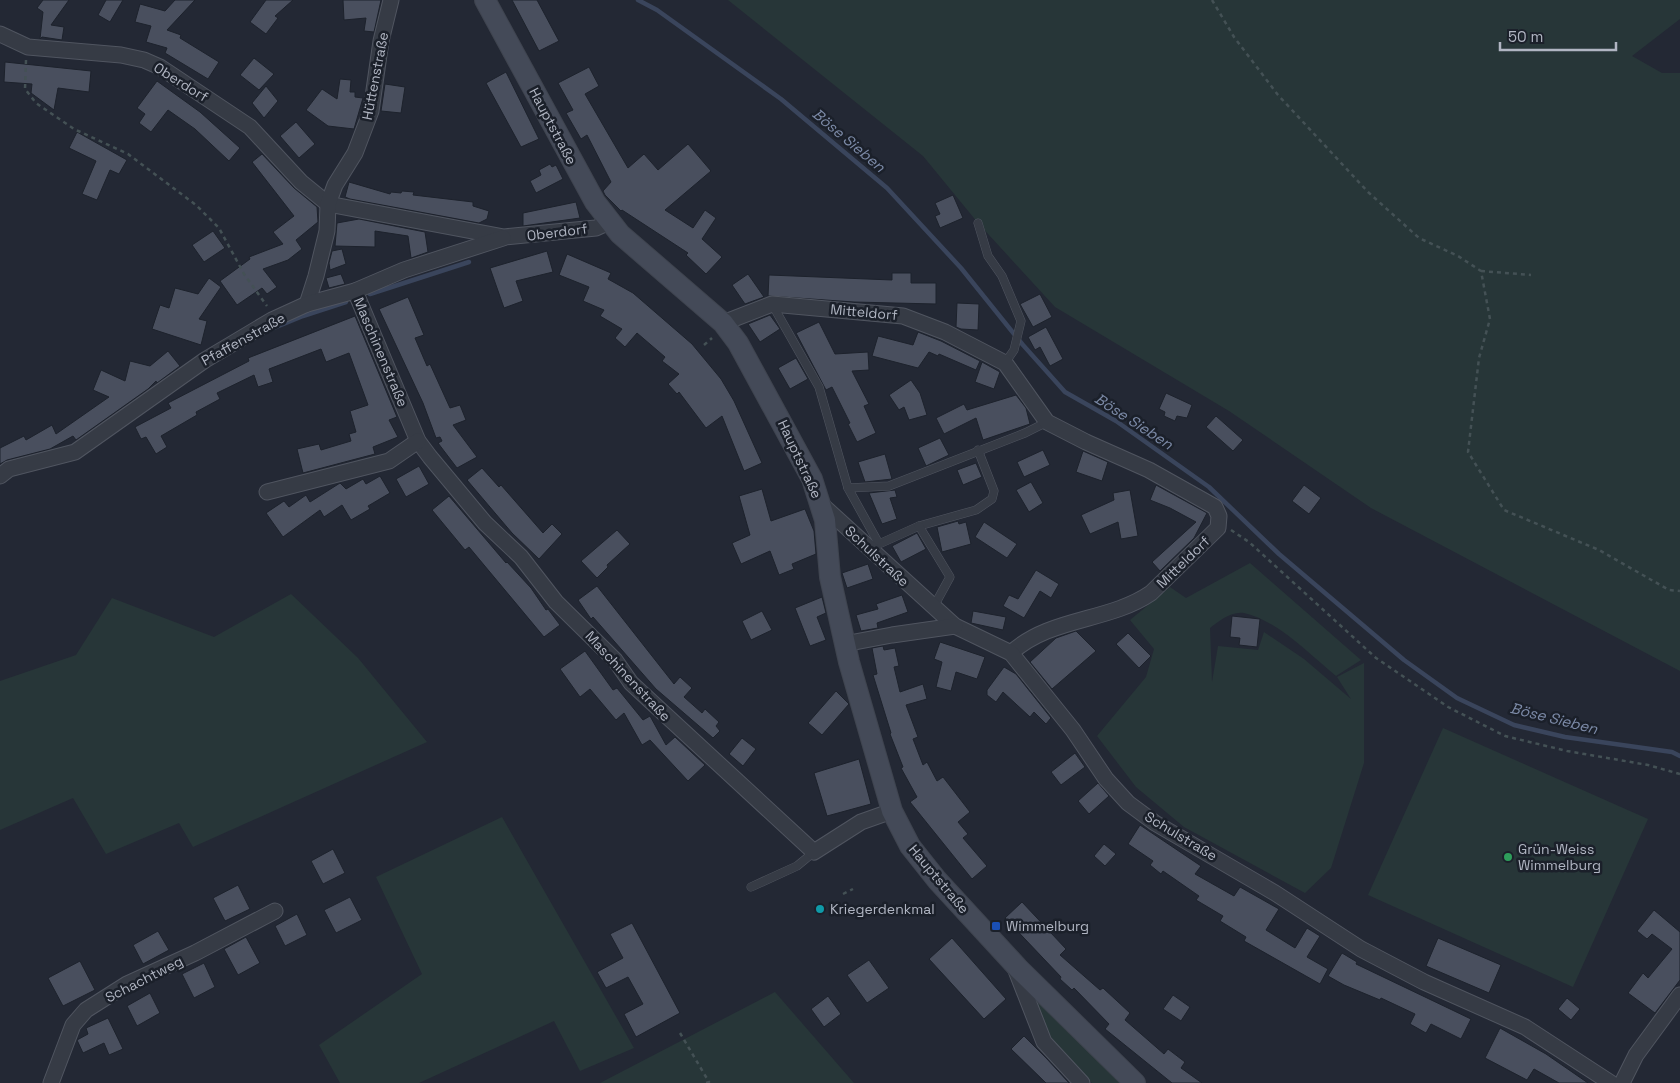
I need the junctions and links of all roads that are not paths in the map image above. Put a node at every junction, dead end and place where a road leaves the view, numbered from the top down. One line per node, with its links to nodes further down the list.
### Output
1 (391, 0): 4 (street, Hüttenstraße)
2 (485, 0): 5 (main road, Hauptstraße)
3 (0, 34): 4 (street, Oberdorf)
4 (328, 204): 7 (street, Oberdorf); 9 (street)
5 (609, 222): 7 (street, Oberdorf); 11 (main road, Hauptstraße)
6 (978, 224): 12 (lane)
7 (504, 237): 8 (street, Pfaffenstraße)
8 (355, 291): 9 (street, Pfaffenstraße); 14 (street, Maschinenstraße)
9 (306, 304): 16 (street, Pfaffenstraße)
10 (772, 304): 11 (street, Mitteldorf); 12 (street, Mitteldorf); 17 (lane)
11 (723, 323): 19 (main road, Hauptstraße)
12 (1009, 356): 13 (street, Mitteldorf)
13 (1047, 422): 15 (lane); 24 (street, Mitteldorf)
14 (418, 441): 18 (street); 26 (street, Maschinenstraße)
15 (978, 450): 17 (lane); 20 (lane)
16 (0, 476)
17 (848, 488): 20 (lane)
18 (267, 492)
19 (821, 504): 21 (street, Schulstraße); 23 (main road, Hauptstraße)
20 (919, 526): 21 (lane)
21 (933, 608): 22 (street, Schulstraße)
22 (956, 626): 23 (street); 24 (street, Schulstraße)
23 (844, 644): 25 (main road, Hauptstraße)
24 (1011, 653): 34 (street, Schulstraße)
25 (892, 811): 26 (street); 29 (main road, Hauptstraße)
26 (814, 852): 27 (lane)
27 (751, 887)
28 (275, 911): 31 (street, Schachtweg)
29 (1014, 964): 32 (street, Hauptstraße); 33 (main road, Hauptstraße)
30 (1680, 995): 35 (street)
31 (51, 1083)
32 (1082, 1083)
33 (1136, 1083)
34 (1611, 1083)
35 (1622, 1083)

